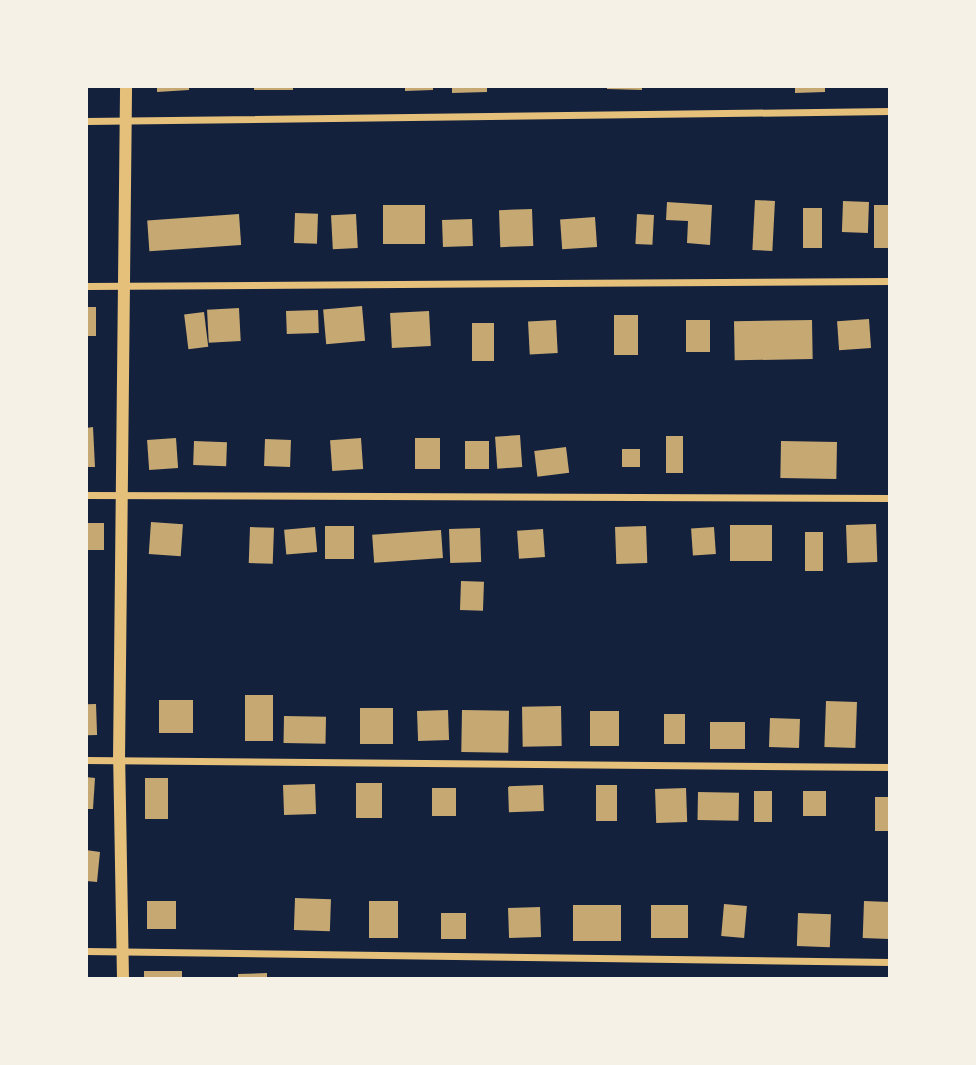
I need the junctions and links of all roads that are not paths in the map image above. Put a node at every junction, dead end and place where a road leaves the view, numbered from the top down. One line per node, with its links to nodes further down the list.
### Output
1 (126, 86): 4 (street)
2 (890, 111): 4 (street)
3 (86, 121): 4 (street)
4 (126, 121): 7 (street)
5 (890, 281): 7 (street)
6 (86, 286): 7 (street)
7 (123, 287): 8 (street)
8 (121, 494): 9 (street); 10 (street); 12 (street)
9 (86, 495)
10 (890, 498)
11 (86, 760): 12 (street)
12 (119, 760): 13 (street); 15 (street)
13 (890, 767)
14 (86, 951): 15 (street)
15 (124, 953): 16 (street); 17 (street)
16 (890, 962)
17 (123, 979)

